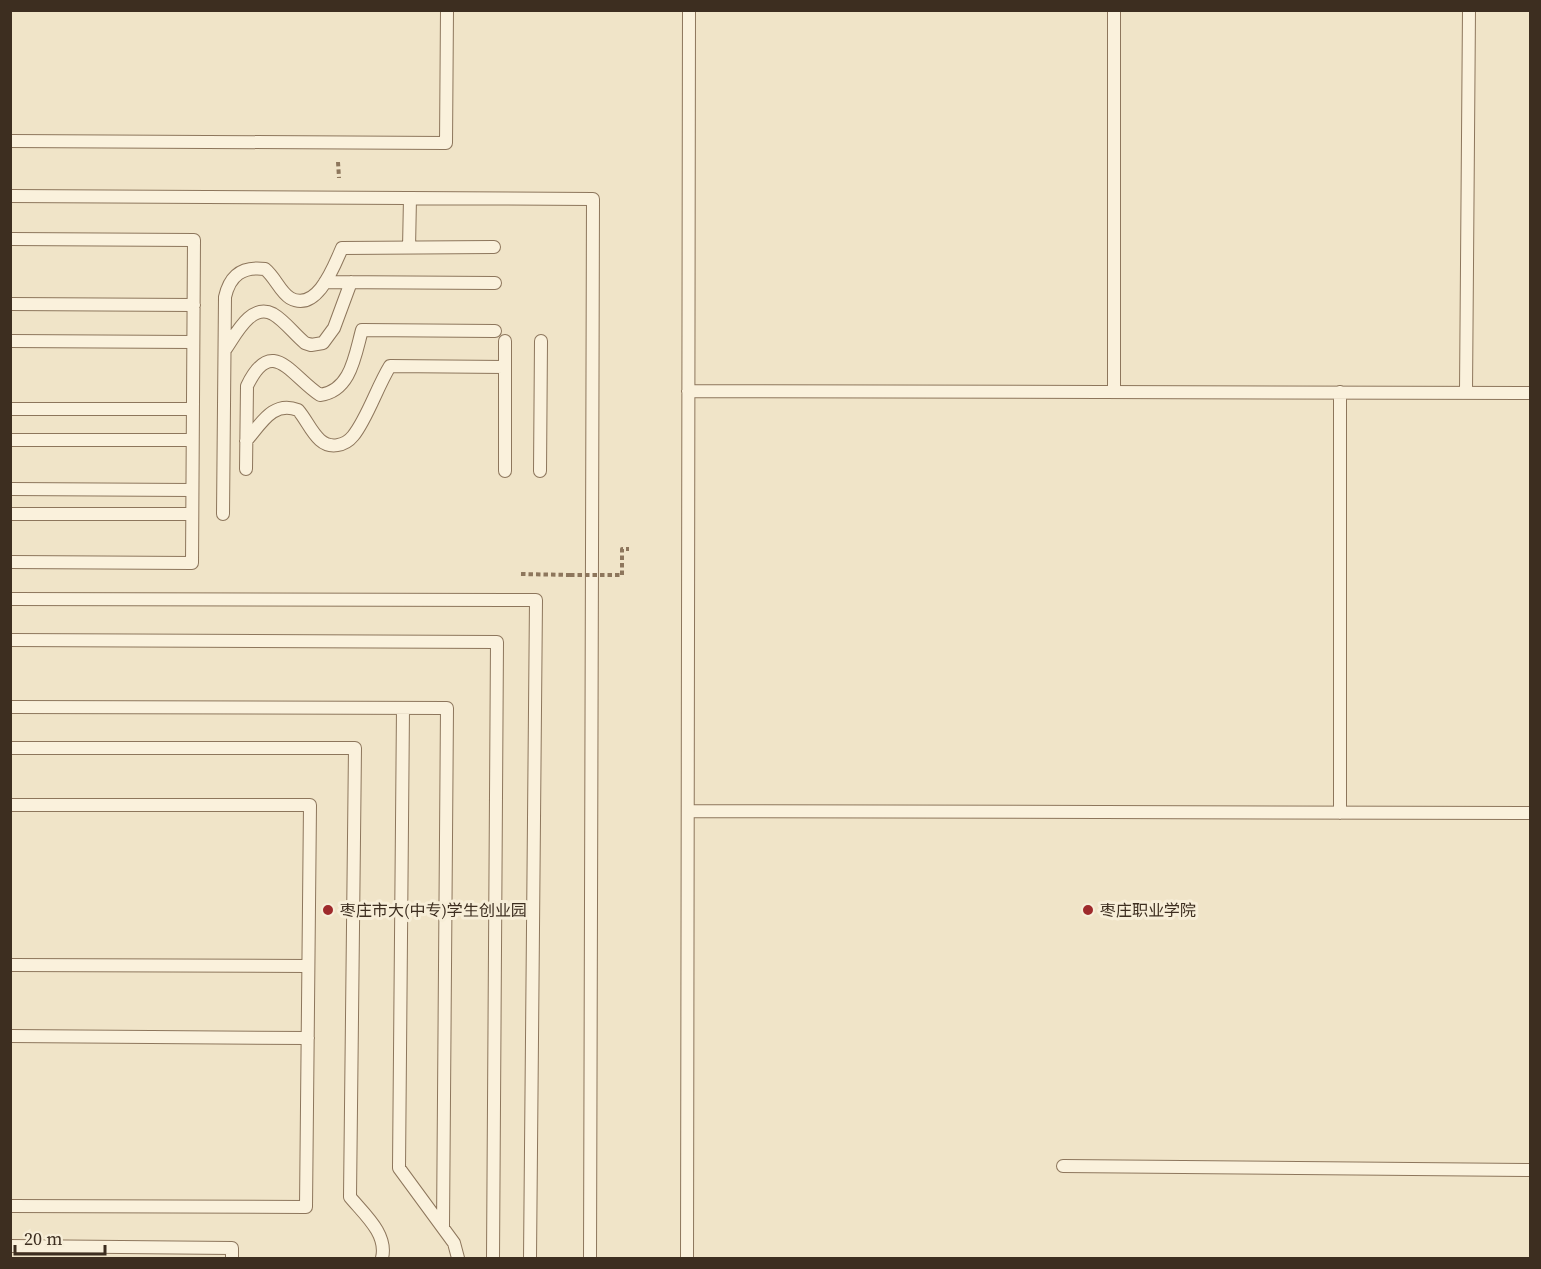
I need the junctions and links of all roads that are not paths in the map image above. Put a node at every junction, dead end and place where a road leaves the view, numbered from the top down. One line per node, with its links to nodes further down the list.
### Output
1 (447, 10): 5 (lane)
2 (689, 10): 23 (lane)
3 (1114, 10): 24 (lane)
4 (1469, 10): 26 (lane)
5 (10, 141)
6 (10, 196): 7 (lane)
7 (410, 198): 10 (lane); 65 (lane)
8 (10, 239): 15 (lane)
9 (494, 247): 10 (lane)
10 (409, 248): 11 (lane)
11 (325, 282): 12 (lane); 21 (lane)
12 (351, 282): 13 (lane); 21 (lane)
13 (495, 283)
14 (10, 304): 15 (lane)
15 (194, 304): 20 (lane)
16 (495, 331): 32 (lane)
17 (10, 341): 20 (lane)
18 (505, 341): 22 (lane)
19 (541, 341): 35 (lane)
20 (193, 342): 29 (lane)
21 (225, 350): 40 (lane)
22 (505, 367): 32 (lane); 34 (lane)
23 (688, 391): 24 (lane); 48 (lane)
24 (1114, 391): 25 (lane)
25 (1340, 392): 26 (lane); 49 (lane)
26 (1466, 392): 27 (lane)
27 (1530, 393)
28 (10, 409): 29 (lane)
29 (193, 409): 31 (lane)
30 (10, 440): 31 (lane)
31 (192, 440): 37 (lane)
32 (246, 441): 33 (lane)
33 (246, 469)
34 (505, 471)
35 (540, 471)
36 (10, 489): 37 (lane)
37 (192, 490): 39 (lane)
38 (10, 514): 39 (lane)
39 (192, 514): 41 (lane)
40 (223, 514)
41 (10, 562)
42 (10, 599): 64 (lane)
43 (10, 640): 63 (lane)
44 (10, 707): 45 (lane)
45 (403, 708): 58 (lane); 58 (lane)
46 (10, 748): 61 (lane)
47 (10, 805): 52 (lane)
48 (688, 811): 49 (lane); 66 (lane)
49 (1340, 813): 50 (lane)
50 (1530, 813)
51 (10, 965): 52 (lane)
52 (308, 966): 54 (lane)
53 (10, 1036): 54 (lane)
54 (308, 1038): 57 (lane)
55 (1063, 1166): 56 (lane)
56 (1530, 1170)
57 (10, 1206)
58 (443, 1227): 62 (lane)
59 (10, 1246): 60 (lane)
60 (232, 1258)
61 (382, 1258)
62 (458, 1258)
63 (493, 1258)
64 (530, 1258)
65 (590, 1258)
66 (687, 1258)

